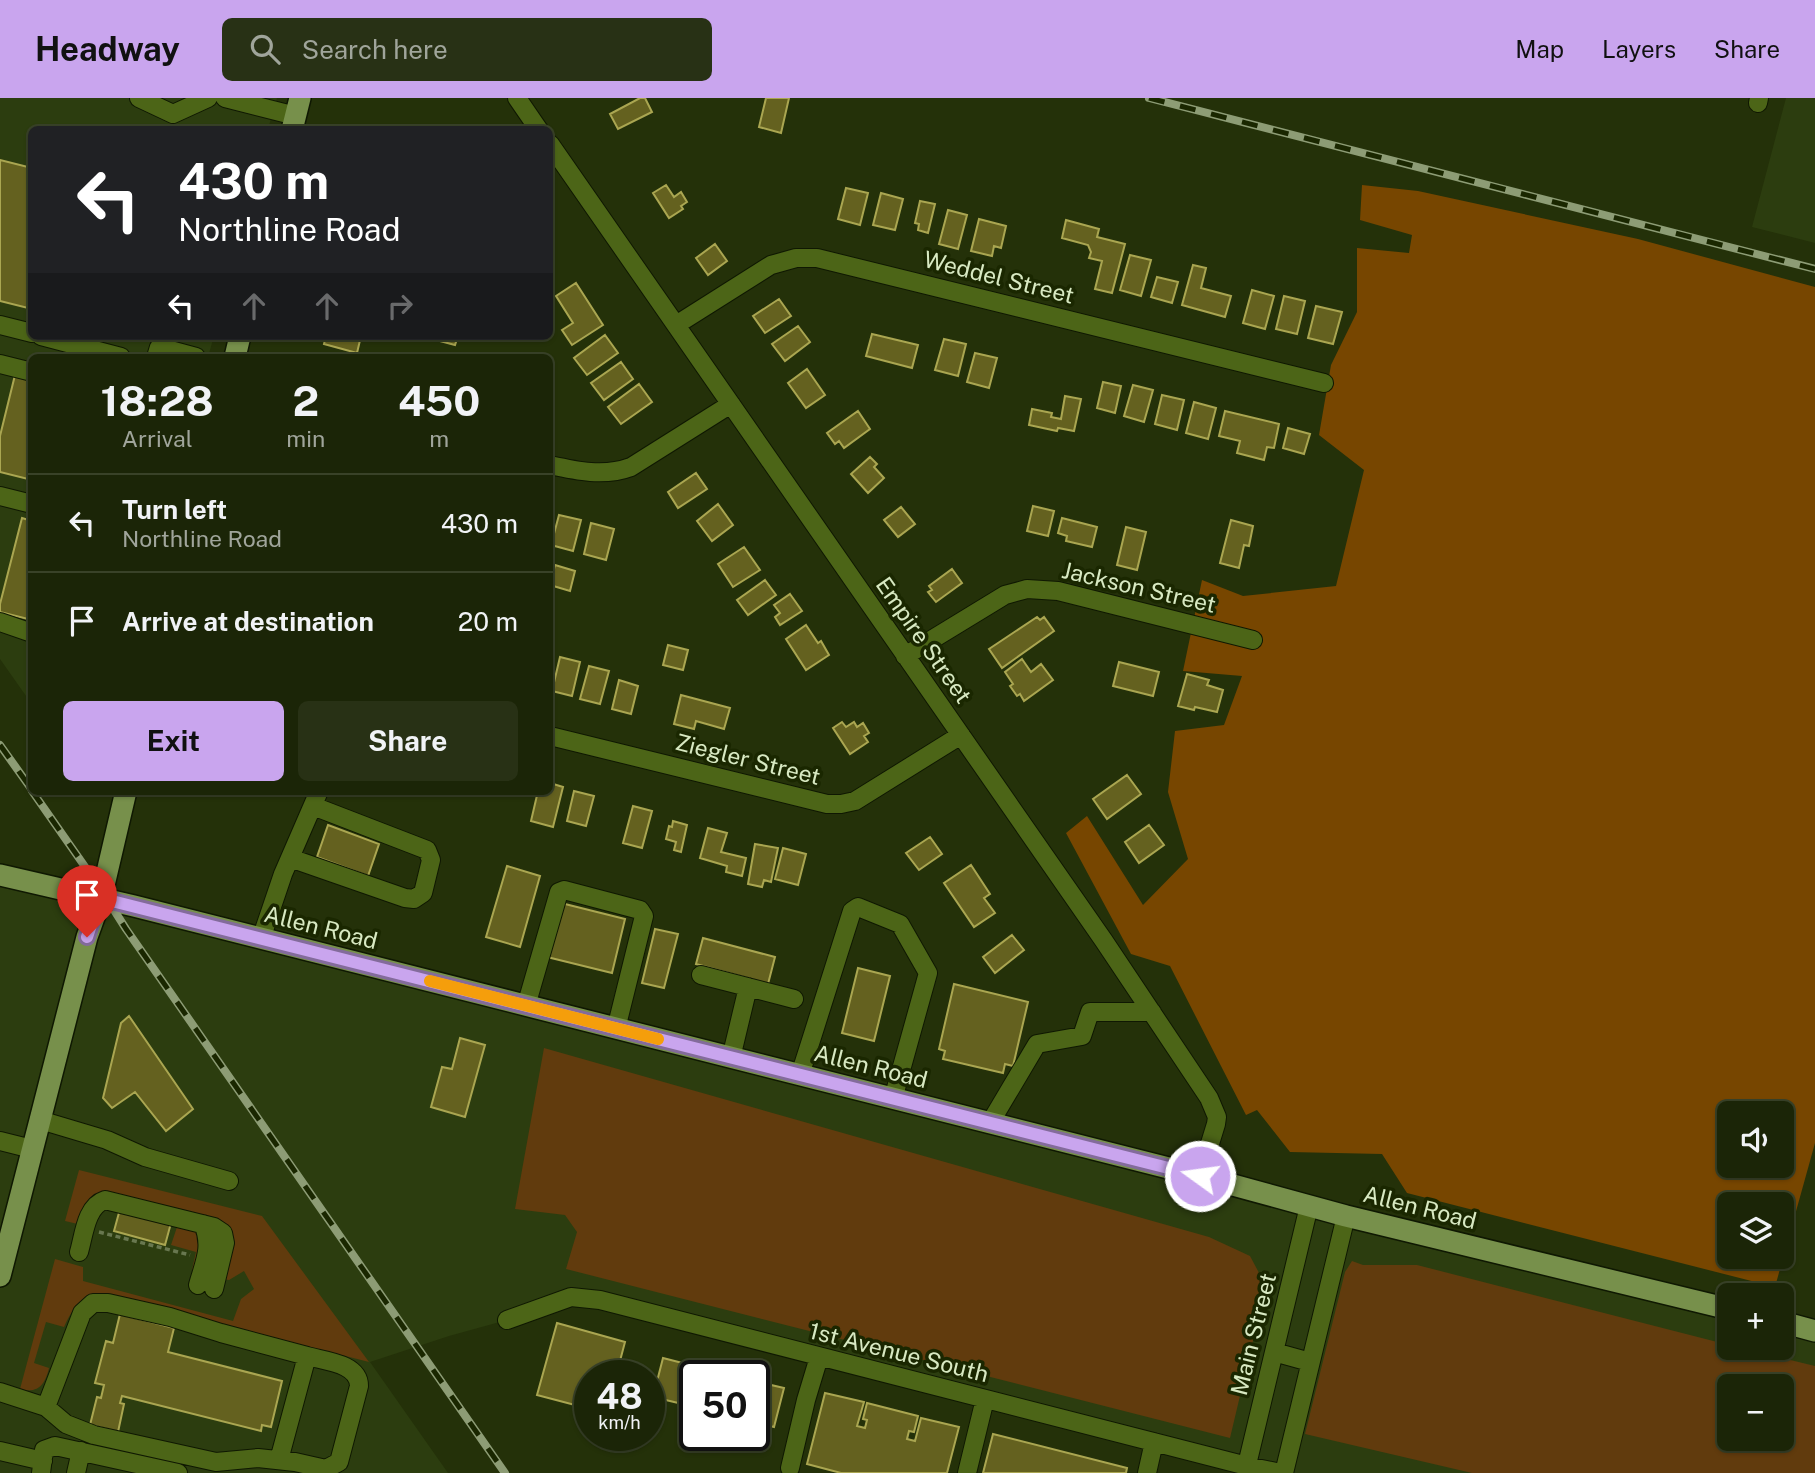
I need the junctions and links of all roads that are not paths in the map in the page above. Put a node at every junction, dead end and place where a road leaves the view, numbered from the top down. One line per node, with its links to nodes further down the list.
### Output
1 (139, 98): 2 (street)
2 (208, 98)
3 (225, 98): 5 (street)
4 (517, 98): 6 (street)
5 (296, 115)
6 (536, 126)
7 (553, 148): 9 (street, Empire Street)
8 (0, 325): 10 (street)
9 (676, 325): 17 (street, Weddel Street); 18 (street, Empire Street)
10 (28, 332)
11 (56, 340): 13 (street)
12 (159, 347): 14 (street)
13 (110, 354)
14 (185, 354)
15 (0, 364): 16 (street)
16 (28, 371)
17 (1324, 383)
18 (731, 404): 19 (street); 25 (street, Empire Street)
19 (553, 466)
20 (0, 496): 21 (street)
21 (28, 503)
22 (0, 622): 23 (street)
23 (28, 632)
24 (1253, 640): 25 (street, Jackson Street)
25 (905, 656): 26 (street, Empire Street)
26 (961, 736): 27 (street, Ziegler Street); 38 (street, Empire Street)
27 (553, 737)
28 (125, 795): 32 (main road)
29 (316, 799): 30 (street); 30 (street)
30 (290, 858): 33 (street)
31 (0, 875): 32 (main road, Allen Road)
32 (100, 898): 33 (main road, Allen Road); 43 (main road)
33 (261, 939): 37 (main road, Allen Road)
34 (701, 975): 35 (street)
35 (748, 987): 36 (street); 40 (street)
36 (794, 999)
37 (526, 1006): 39 (main road, Allen Road); 39 (street)
38 (1152, 1012): 44 (street); 47 (street, Empire Street)
39 (616, 1028): 40 (main road, Allen Road)
40 (731, 1058): 41 (main road, Allen Road)
41 (800, 1075): 42 (main road, Allen Road); 42 (street)
42 (893, 1099): 44 (main road, Allen Road)
43 (40, 1120): 46 (main road); 48 (street)
44 (990, 1123): 47 (main road, Allen Road)
45 (0, 1141): 46 (street)
46 (32, 1149): 52 (main road)
47 (1200, 1176): 49 (main road, Allen Road)
48 (229, 1181)
49 (1309, 1206): 50 (main road, Allen Road); 58 (street, Main Street)
50 (1346, 1216): 54 (main road, Allen Road); 61 (street)
51 (79, 1252): 53 (street)
52 (0, 1276)
53 (206, 1287)
54 (1717, 1306)
55 (507, 1320): 60 (street, 1st Avenue South)
56 (1794, 1325): 57 (main road)
57 (1815, 1331)
58 (1274, 1352): 61 (street); 71 (street, Main Street)
59 (307, 1356): 64 (street); 68 (street); 68 (street)
60 (819, 1357): 63 (street, 1st Avenue South); 70 (street)
61 (1310, 1362): 76 (street)
62 (0, 1392): 64 (street)
63 (985, 1399): 65 (street, 1st Avenue South); 74 (street)
64 (46, 1407): 68 (street)
65 (1154, 1442): 71 (street, 1st Avenue South); 75 (street)
66 (0, 1451): 69 (street)
67 (80, 1451): 69 (street); 72 (street); 73 (street)
68 (279, 1460)
69 (42, 1467)
70 (790, 1468)
71 (1246, 1469): 76 (street, 1st Avenue South)
72 (76, 1473)
73 (178, 1473)
74 (967, 1473)
75 (1147, 1473)
76 (1282, 1473)

